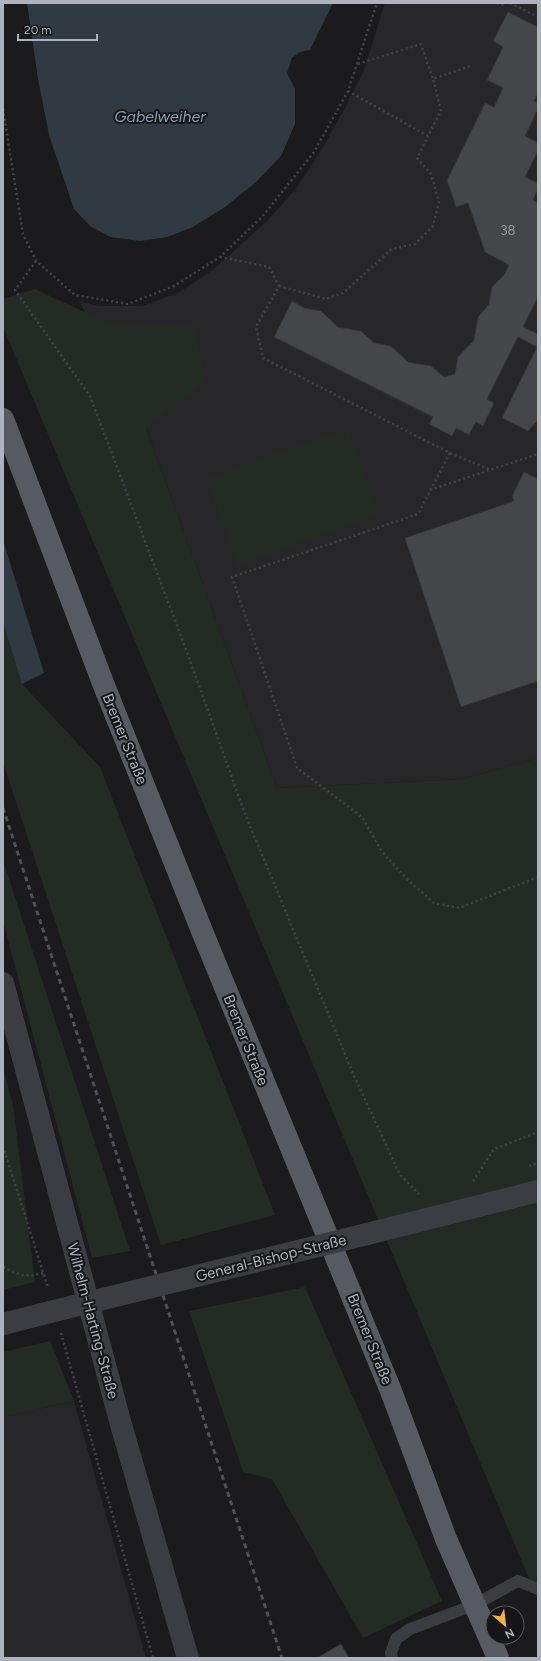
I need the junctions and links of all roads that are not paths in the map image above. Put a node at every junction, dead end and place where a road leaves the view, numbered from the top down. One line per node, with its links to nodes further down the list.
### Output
1 (3, 419): 6 (main road, Bremer Straße)
2 (3, 983): 7 (street, Wilhelm-Harting-Straße)
3 (538, 1191): 4 (street, General-Bishop-Straße, bridge)
4 (3, 1324)
5 (538, 1589): 6 (lane)
6 (474, 1605): 8 (lane); 9 (main road, Bremer Straße)
7 (188, 1658)
8 (392, 1658)
9 (498, 1658)

